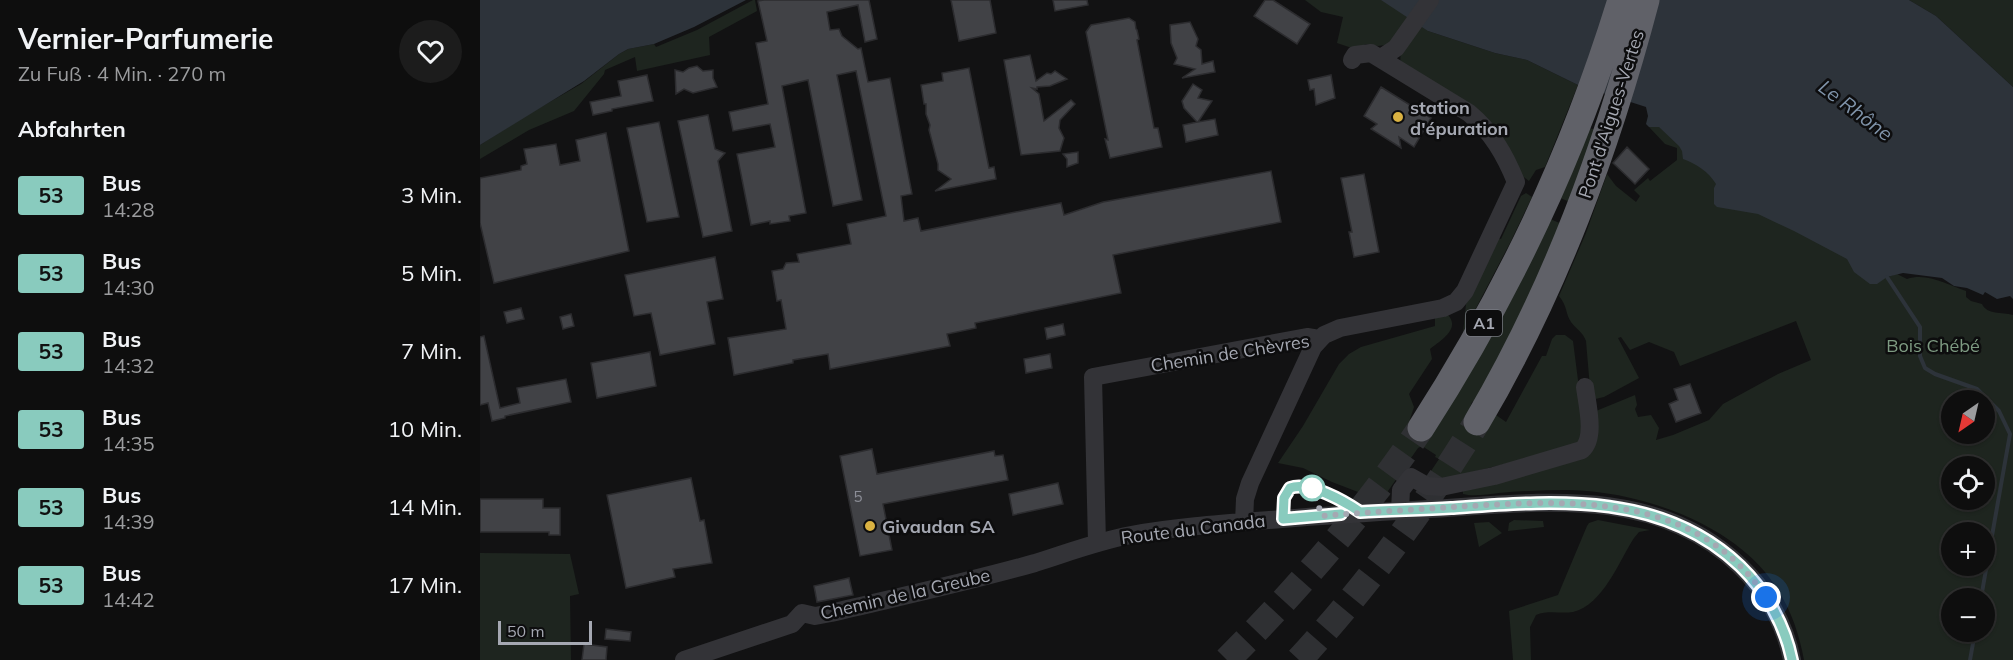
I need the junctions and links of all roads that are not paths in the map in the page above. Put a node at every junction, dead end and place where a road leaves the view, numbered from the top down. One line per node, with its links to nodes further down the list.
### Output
1 (1430, 0): 4 (street)
2 (1620, 0): 9 (highway, Pont d'Aigues-Vertes / A1)
3 (1647, 0): 8 (highway, Pont d'Aigues-Vertes / A1)
4 (1392, 50): 5 (street, Chemin de Chèvres); 6 (street, Chemin de Chèvres)
5 (1352, 60)
6 (1319, 339): 11 (street); 12 (street, Chemin de Chèvres)
7 (1585, 387): 10 (street)
8 (1477, 422)
9 (1421, 428)
10 (1400, 510): 11 (street, Route du Canada); 15 (street, Route du Canada)
11 (1244, 522): 12 (street, Route du Canada)
12 (1097, 543): 13 (street, Chemin de la Greube)
13 (707, 656): 14 (street, Chemin de la Greube)
14 (684, 660)
15 (1792, 660)

